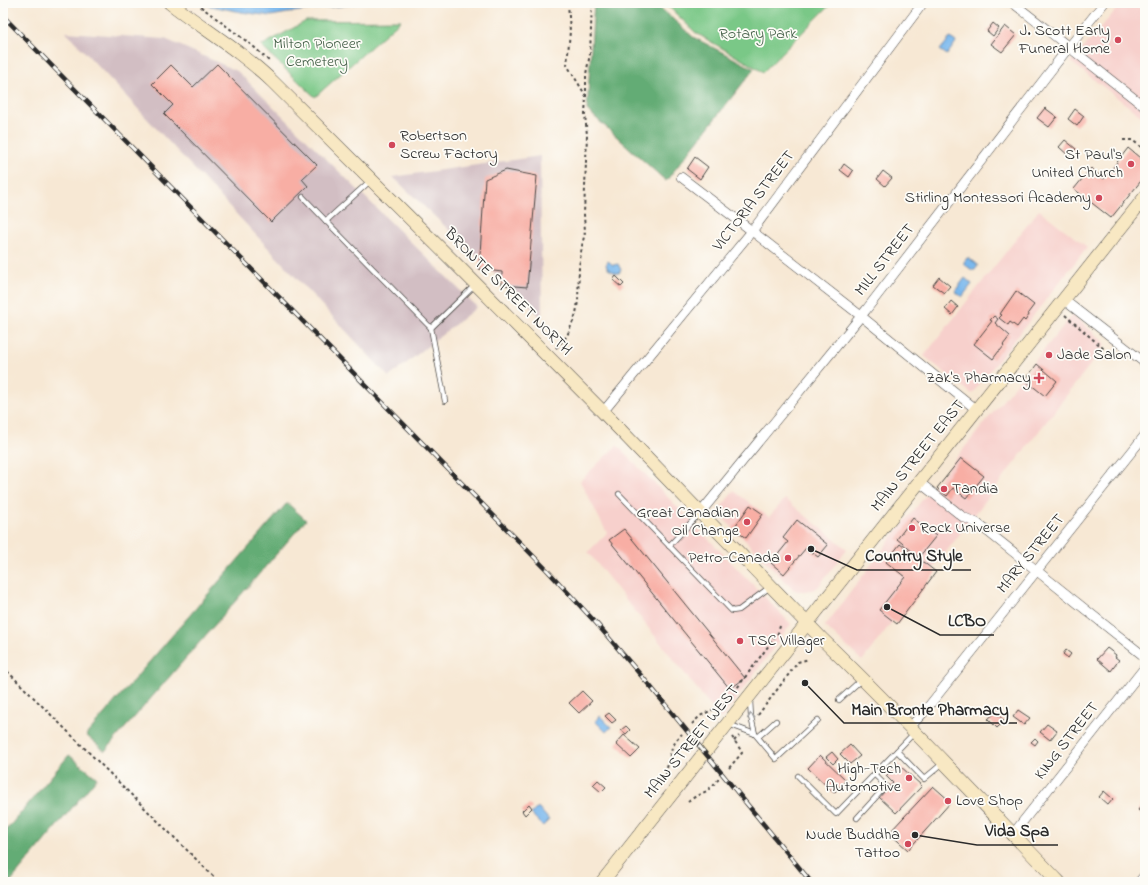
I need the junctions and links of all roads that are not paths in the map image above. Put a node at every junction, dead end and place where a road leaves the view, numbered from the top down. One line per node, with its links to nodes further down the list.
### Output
1 (170, 3): 8 (main road, BRONTE STREET NORTH)
2 (923, 3): 12 (street, VICTORIA STREET)
3 (1013, 3): 5 (street)
4 (1104, 3): 5 (street, MILL STREET)
5 (1069, 46): 6 (street); 15 (street, MILL STREET)
6 (1145, 107)
7 (681, 178): 12 (street)
8 (371, 180): 11 (lane); 13 (main road, BRONTE STREET NORTH)
9 (303, 197): 11 (lane)
10 (1145, 197): 14 (main road, MAIN STREET EAST)
11 (326, 221): 16 (lane)
12 (752, 230): 15 (street); 20 (street, VICTORIA STREET)
13 (476, 284): 16 (lane); 20 (main road, BRONTE STREET NORTH)
14 (1064, 300): 17 (street); 19 (main road, MAIN STREET EAST)
15 (861, 316): 19 (street); 24 (street, MILL STREET)
16 (431, 328): 18 (lane)
17 (1145, 363)
18 (445, 401)
19 (977, 410): 22 (main road, MAIN STREET EAST)
20 (603, 412): 24 (main road, BRONTE STREET NORTH)
21 (1145, 435): 26 (street, MARY STREET)
22 (919, 482): 26 (street); 28 (main road, MAIN STREET EAST)
23 (619, 494): 25 (lane)
24 (701, 512): 25 (lane); 27 (main road, BRONTE STREET NORTH)
25 (669, 546): 27 (lane)
26 (1037, 571): 29 (street); 37 (street, MARY STREET)
27 (772, 586): 28 (main road, BRONTE STREET NORTH)
28 (807, 622): 31 (main road, BRONTE STREET NORTH); 32 (main road, MAIN STREET WEST)
29 (1145, 657)
30 (1145, 667): 44 (street, KING STREET)
31 (862, 678): 33 (lane); 37 (main road, BRONTE STREET NORTH)
32 (750, 697): 36 (main road, MAIN STREET WEST); 38 (lane, one-way to 32)
33 (839, 700)
34 (818, 720): 38 (lane)
35 (776, 721): 38 (lane)
36 (726, 726): 38 (lane); 46 (main road, MAIN STREET WEST)
37 (913, 730): 39 (lane); 40 (main road, BRONTE STREET NORTH)
38 (756, 736)
39 (897, 751): 40 (lane); 41 (lane)
40 (944, 762): 44 (main road, BRONTE STREET NORTH)
41 (874, 774): 42 (lane); 43 (lane)
42 (798, 776)
43 (857, 818)
44 (1013, 834): 47 (main road, BRONTE STREET NORTH)
45 (1145, 875): 48 (street)
46 (602, 882)
47 (1059, 882)
48 (1139, 882)

